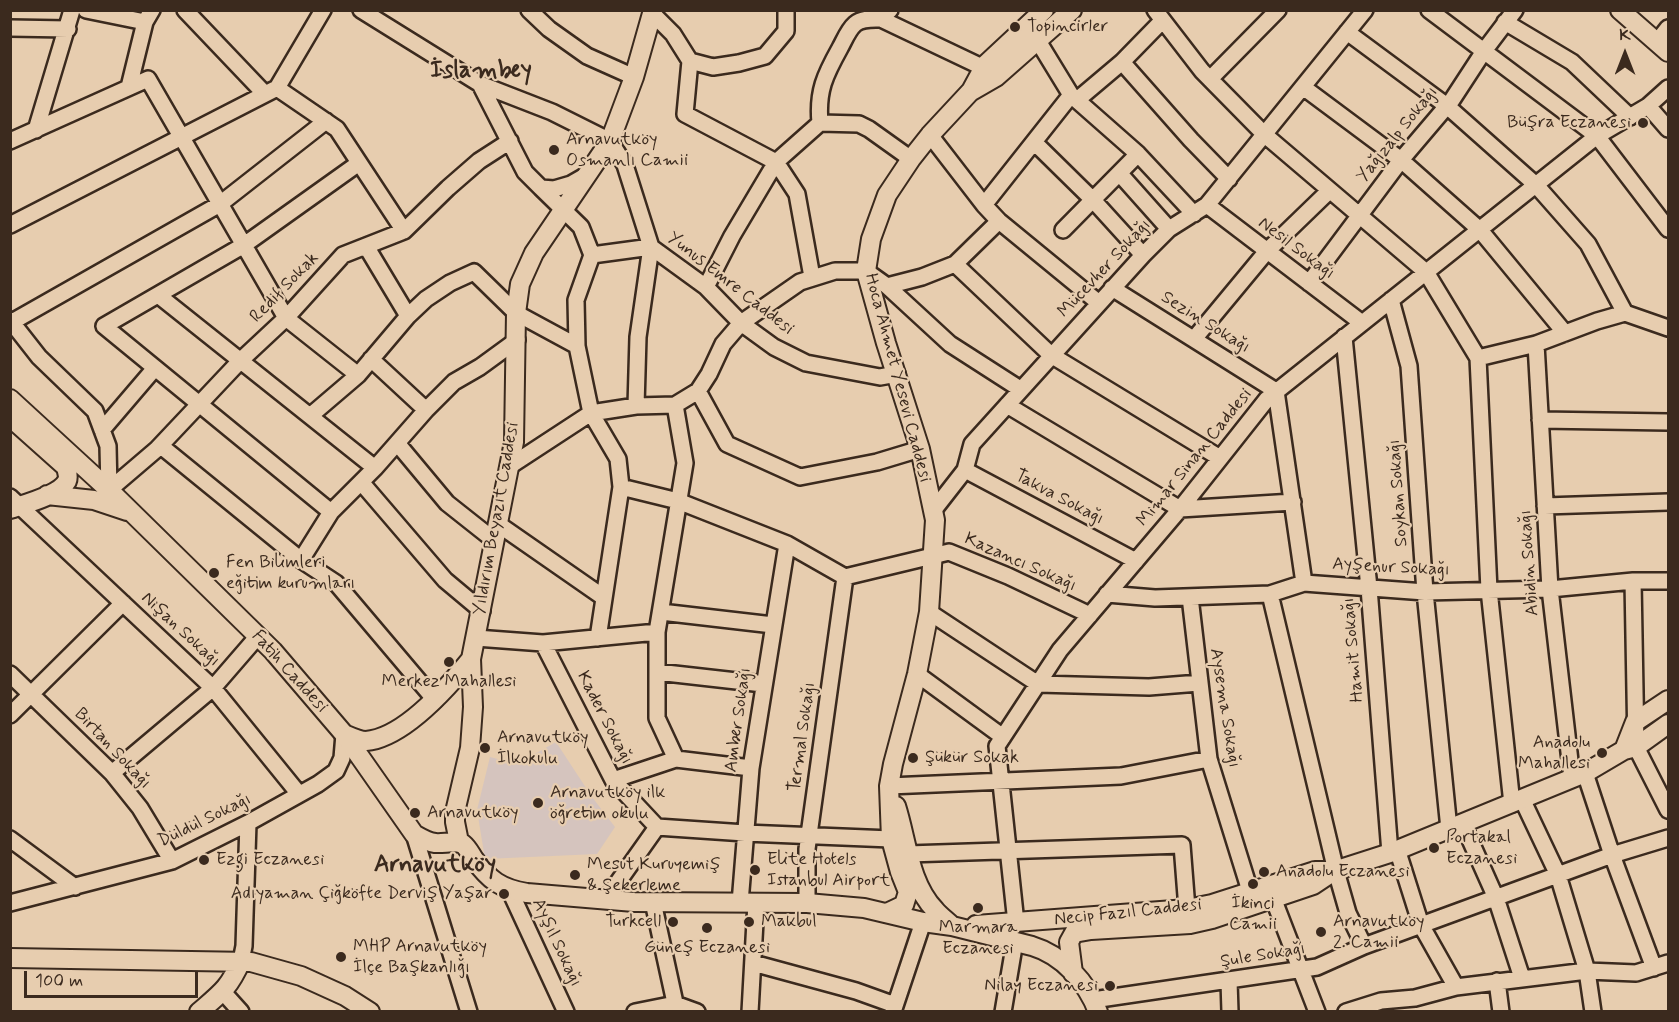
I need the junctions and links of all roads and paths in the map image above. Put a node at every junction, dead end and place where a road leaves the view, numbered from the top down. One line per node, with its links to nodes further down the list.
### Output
1 (72, 10): 20 (street)
2 (86, 10): 16 (street)
3 (185, 10): 34 (street)
4 (323, 10): 34 (street)
5 (361, 10): 30 (street)
6 (529, 10): 28 (street)
7 (786, 10): 25 (street)
8 (1072, 10): 23 (main road, Hoca Ahmet Yesevi Caddesi)
9 (1278, 10): 29 (street)
10 (1365, 10): 21 (street, Mücevher Sokağı)
11 (1429, 10): 24 (street)
12 (1620, 10): 22 (main road)
13 (1043, 11): 27 (main road)
14 (652, 12): 25 (street); 28 (main road, Yıldırım Beyazıt Caddesi)
15 (886, 15): 27 (street); 41 (street)
16 (148, 16): 31 (street)
17 (1158, 16): 26 (street); 29 (street)
18 (1510, 16): 24 (street, Yağızalp Sokağı); 39 (street)
19 (10, 28): 20 (street)
20 (68, 29): 43 (street)
21 (1347, 32): 32 (street, Mücevher Sokağı); 37 (street)
22 (1665, 40)
23 (1038, 41): 35 (main road, Hoca Ahmet Yesevi Caddesi); 36 (street, Nesil Sokağı)
24 (1484, 51): 37 (street, Yağızalp Sokağı); 46 (street)
25 (690, 61): 55 (street)
26 (1122, 62): 36 (street); 59 (street)
27 (984, 68): 35 (main road)
28 (634, 77): 50 (main road, Yıldırım Beyazıt Caddesi)
29 (1210, 79): 45 (street)
30 (480, 84): 49 (street); 50 (street)
31 (129, 87): 43 (street); 47 (street)
32 (1303, 87): 45 (street, Mücevher Sokağı); 54 (street)
33 (1668, 88): 38 (street, Mimar Sinan Caddesi)
34 (271, 91): 40 (street); 47 (street)
35 (970, 92): 44 (main road, Hoca Ahmet Yesevi Caddesi)
36 (1074, 97): 51 (street); 52 (street, Nesil Sokağı)
37 (1447, 106): 54 (street, Yağızalp Sokağı); 60 (street)
38 (1648, 106): 39 (street, Mimar Sinan Caddesi); 42 (street)
39 (1630, 117): 46 (street, Mimar Sinan Caddesi)
40 (326, 121): 56 (street); 64 (street)
41 (820, 123): 53 (street); 55 (street)
42 (1668, 129)
43 (36, 130): 48 (street)
44 (930, 135): 53 (main road, Hoca Ahmet Yesevi Caddesi); 65 (street)
45 (1265, 135): 59 (street, Mücevher Sokağı); 62 (street)
46 (1597, 136): 60 (street, Mimar Sinan Caddesi); 72 (street)
47 (182, 138): 64 (street); 70 (street)
48 (10, 141)
49 (510, 141): 61 (street); 75 (street, Redif Sokak)
50 (610, 141): 58 (main road, Yıldırım Beyazıt Caddesi); 78 (street, Yunus Emre Caddesi)
51 (1034, 141): 63 (street); 65 (street)
52 (1138, 154): 57 (street); 67 (street, Nesil Sokağı)
53 (911, 159): 83 (main road, Hoca Ahmet Yesevi Caddesi)
54 (1401, 160): 68 (street, Yağızalp Sokağı); 74 (street)
55 (776, 162): 85 (street); 88 (street)
56 (359, 163): 75 (street); 76 (street)
57 (1120, 174): 63 (street); 71 (street)
58 (585, 176): 61 (street); 66 (main road, Yıldırım Beyazıt Caddesi)
59 (1229, 179): 67 (street, Mücevher Sokağı)
60 (1536, 185): 74 (street, Mimar Sinan Caddesi); 94 (street)
61 (541, 188): 66 (street)
62 (1329, 191): 68 (street); 79 (street)
63 (1093, 200): 73 (street); 81 (street)
64 (220, 204): 76 (street); 97 (street)
65 (984, 205): 69 (street)
66 (562, 209): 80 (street); 93 (main road, Yıldırım Beyazıt Caddesi)
67 (1201, 210): 71 (street, Mücevher Sokağı); 79 (street, Nesil Sokağı)
68 (1359, 216): 84 (street); 86 (street, Yağızalp Sokağı)
69 (999, 221): 82 (street); 92 (street)
70 (10, 225)
71 (1169, 229): 81 (street, Mücevher Sokağı)
72 (1668, 229)
73 (1063, 230)
74 (1480, 230): 84 (street, Mimar Sinan Caddesi); 101 (street)
75 (404, 231): 77 (street, Redif Sokak)
76 (244, 245): 90 (street); 96 (street)
77 (366, 246): 95 (street); 96 (street, Redif Sokak)
78 (651, 247): 80 (street); 88 (street, Yunus Emre Caddesi); 121 (street)
79 (1267, 251): 86 (street, Nesil Sokağı); 104 (street)
80 (592, 255): 106 (street)
81 (1143, 255): 89 (street, Mücevher Sokağı)
82 (955, 264): 87 (street); 107 (street)
83 (866, 271): 85 (street); 87 (street); 112 (main road, Hoca Ahmet Yesevi Caddesi)
84 (1426, 272): 91 (street, Mimar Sinan Caddesi); 108 (street)
85 (812, 277): 98 (street)
86 (1309, 283): 99 (street, Nesil Sokağı)
87 (887, 286): 114 (street)
88 (706, 287): 98 (street, Yunus Emre Caddesi)
89 (1112, 288): 92 (street, Mücevher Sokağı); 104 (street, Sezin Sokağı)
90 (158, 295): 110 (street); 111 (street)
91 (1391, 300): 99 (street, Mimar Sinan Caddesi); 162 (street, Soykan Sokağı)
92 (1099, 303): 107 (street, Mücevher Sokağı)
93 (516, 313): 95 (street); 103 (main road, Yıldırım Beyazıt Caddesi); 106 (street)
94 (1625, 313): 100 (street); 101 (street)
95 (408, 316): 109 (street)
96 (286, 318): 110 (street, Redif Sokak); 113 (street)
97 (11, 321): 128 (street)
98 (741, 323): 112 (street, Yunus Emre Caddesi); 115 (street)
99 (1362, 323): 102 (street, Mimar Sinan Caddesi)
100 (1668, 328)
101 (1565, 333): 105 (street)
102 (1344, 337): 116 (street, Mimar Sinan Caddesi); 159 (street, Hamit Sokağı)
103 (517, 339): 122 (street); 133 (main road, Yıldırım Beyazıt Caddesi)
104 (1194, 339): 116 (street, Sezin Sokağı)
105 (1536, 344): 108 (street); 126 (street, Abidin Sokağı)
106 (577, 346): 123 (street)
107 (1051, 355): 114 (street, Mücevher Sokağı); 132 (street)
108 (1478, 358): 161 (street)
109 (371, 359): 113 (street); 122 (street)
110 (240, 361): 118 (street, Redif Sokak); 124 (street)
111 (155, 368): 118 (street); 128 (street)
112 (897, 374): 131 (main road, Hoca Ahmet Yesevi Caddesi)
113 (357, 375): 124 (street)
114 (1020, 389): 120 (street, Mücevher Sokağı)
115 (698, 391): 119 (street); 131 (street)
116 (1276, 391): 132 (street, Mimar Sinan Caddesi); 142 (street)
117 (10, 399): 139 (main road, Fatih Caddesi)
118 (200, 405): 130 (street, Redif Sokak); 148 (street)
119 (675, 405): 121 (street); 141 (street)
120 (1007, 405): 136 (street, Mücevher Sokağı); 146 (street)
121 (636, 406): 123 (street)
122 (426, 410): 129 (street)
123 (591, 413): 133 (street); 138 (street)
124 (310, 416): 135 (street)
125 (10, 417): 134 (main road)
126 (1540, 420): 127 (street); 145 (street, Abidin Sokağı)
127 (1668, 422)
128 (102, 430): 139 (street)
129 (397, 443): 135 (street); 150 (street)
130 (161, 446): 139 (street, Redif Sokak); 153 (street)
131 (920, 449): 147 (main road, Hoca Ahmet Yesevi Caddesi)
132 (1220, 458): 146 (street, Mimar Sinan Caddesi)
133 (510, 466): 150 (main road, Yıldırım Beyazıt Caddesi)
134 (66, 467): 139 (main road); 140 (main road)
135 (375, 468): 137 (street)
136 (965, 470): 147 (street, Mücevher Sokağı); 154 (street, Takva Sokağı)
137 (361, 482): 148 (street); 168 (street)
138 (621, 487): 141 (street); 165 (street)
139 (109, 490): 149 (main road, Fatih Caddesi)
140 (47, 495): 144 (main road); 149 (main road)
141 (678, 501): 151 (street); 169 (street)
142 (1293, 502): 146 (street); 158 (street)
143 (1668, 502): 145 (street)
144 (14, 504): 167 (street, Nişan Sokağı)
145 (1545, 506): 160 (street, Abidin Sokağı)
146 (1180, 509): 154 (street, Mimar Sinan Caddesi)
147 (933, 511): 152 (main road, Hoca Ahmet Yesevi Caddesi)
148 (331, 512): 153 (street)
149 (132, 513): 174 (main road, Fatih Caddesi)
150 (496, 532): 165 (street); 168 (main road, Yıldırım Beyazıt Caddesi)
151 (787, 544): 155 (street); 172 (street, Amber Sokağı)
152 (933, 557): 155 (street, Kazancı Sokağı); 170 (main road, Hoca Ahmet Yesevi Caddesi); 171 (street, Kazancı Sokağı)
153 (301, 560): 187 (street)
154 (1136, 561): 163 (street, Mimar Sinan Caddesi)
155 (845, 577): 212 (street, Termal Sokağı)
156 (1633, 581): 157 (street, Ayşenur Sokağı); 160 (street, Ayşenur Sokağı); 191 (street)
157 (1668, 581)
158 (1304, 583): 159 (street, Ayşenur Sokağı); 164 (street)
159 (1369, 588): 162 (street, Ayşenur Sokağı); 218 (street, Hamit Sokağı)
160 (1550, 589): 161 (street, Ayşenur Sokağı); 200 (street, Abidin Sokağı)
161 (1489, 590): 162 (street, Ayşenur Sokağı); 205 (street)
162 (1425, 592): 209 (street, Soykan Sokağı)
163 (1107, 594): 166 (street); 171 (street, Mimar Sinan Caddesi)
164 (1270, 594): 166 (street); 222 (street)
165 (603, 597): 176 (street)
166 (1190, 597): 182 (street, Aysema Sokağı)
167 (123, 603): 185 (street, Nişan Sokağı); 186 (street)
168 (482, 610): 175 (main road, Yıldırım Beyazıt Caddesi)
169 (661, 612): 172 (street); 173 (street)
170 (929, 612): 181 (main road, Hoca Ahmet Yesevi Caddesi); 184 (street)
171 (1089, 615): 184 (street, Mimar Sinan Caddesi)
172 (773, 625): 183 (street, Amber Sokağı)
173 (657, 632): 176 (street); 179 (street)
174 (258, 636): 185 (street); 193 (main road, Fatih Caddesi)
175 (476, 638): 177 (street); 178 (main road, Yıldırım Beyazıt Caddesi)
176 (598, 638): 177 (street)
177 (543, 643): 201 (street, Kader Sokağı)
178 (471, 659): 187 (main road); 189 (main road, Yıldırım Beyazıt Caddesi)
179 (657, 672): 183 (street); 196 (street)
180 (10, 674): 186 (street, Birtan Sokağı)
181 (917, 674): 194 (street); 203 (main road, Hoca Ahmet Yesevi Caddesi)
182 (1199, 683): 184 (street); 197 (street, Aysema Sokağı)
183 (763, 684): 198 (street, Amber Sokağı)
184 (1038, 684): 194 (street, Mimar Sinan Caddesi)
185 (213, 688): 199 (street); 204 (street, Nişan Sokağı)
186 (31, 694): 190 (street); 199 (street, Birtan Sokağı)
187 (440, 696): 189 (main road); 193 (main road)
188 (1668, 700): 191 (main road)
189 (473, 707): 216 (main road, Yıldırım Beyazıt Caddesi)
190 (10, 715)
191 (1635, 722): 195 (main road)
192 (1668, 724): 195 (main road, Necip Fazıl Caddesi)
193 (344, 734): 204 (street, Düldül Sokağı); 211 (main road, Fatih Caddesi)
194 (1003, 737): 202 (street, Mimar Sinan Caddesi)
195 (1630, 748): 200 (main road, Necip Fazıl Caddesi); 206 (street)
196 (676, 759): 198 (street); 201 (street)
197 (1209, 759): 202 (street); 226 (street, Aysema Sokağı)
198 (751, 768): 210 (street, Amber Sokağı)
199 (112, 773): 221 (street, Birtan Sokağı)
200 (1578, 776): 205 (main road, Necip Fazıl Caddesi); 220 (street, Abidin Sokağı)
201 (613, 780): 208 (street, Kader Sokağı)
202 (1000, 782): 203 (street); 217 (street, Mimar Sinan Caddesi)
203 (889, 786): 215 (main road, Hoca Ahmet Yesevi Caddesi); 219 (main road)
204 (298, 794): 207 (street, Düldül Sokağı)
205 (1517, 802): 209 (main road, Necip Fazıl Caddesi); 223 (street)
206 (1668, 810)
207 (248, 823): 221 (street, Düldül Sokağı); 243 (street)
208 (657, 827): 210 (street); 230 (street)
209 (1456, 827): 218 (main road, Necip Fazıl Caddesi); 229 (street, Soykan Sokağı)
210 (745, 833): 212 (street); 233 (street, Amber Sokağı)
211 (414, 834): 216 (main road); 261 (street, Fatih Caddesi)
212 (808, 834): 215 (street); 234 (street, Termal Sokağı)
213 (1668, 838): 220 (street, Şule Sokağı)
214 (10, 839): 224 (street)
215 (891, 839): 227 (main road, Hoca Ahmet Yesevi Caddesi)
216 (459, 842): 225 (main road)
217 (1009, 850): 219 (street); 235 (street); 240 (street, Mimar Sinan Caddesi)
218 (1394, 851): 222 (main road, Necip Fazıl Caddesi); 239 (street, Hamit Sokağı)
219 (908, 854): 238 (main road)
220 (1612, 855): 223 (street, Şule Sokağı); 245 (street, Abidin Sokağı)
221 (172, 861): 224 (street, Düldül Sokağı)
222 (1335, 871): 226 (main road, Necip Fazıl Caddesi); 228 (main road, Necip Fazıl Caddesi); 241 (street)
223 (1558, 875): 229 (street, Şule Sokağı); 247 (street)
224 (75, 887): 232 (street, Düldül Sokağı)
225 (510, 891): 230 (main road); 262 (street, Ayşıl Sokağı)
226 (1251, 891): 235 (main road, Necip Fazıl Caddesi)
227 (908, 892): 236 (main road); 237 (main road, Hoca Ahmet Yesevi Caddesi)
228 (1273, 898): 246 (street); 248 (main road, Necip Fazıl Caddesi)
229 (1496, 898): 239 (street, Şule Sokağı); 249 (street, Soykan Sokağı)
230 (606, 899): 231 (main road)
231 (653, 902): 233 (main road); 256 (street)
232 (10, 903)
233 (748, 903): 234 (main road); 244 (street, Amber Sokağı)
234 (807, 903): 236 (main road)
235 (1187, 909): 240 (main road, Necip Fazıl Caddesi)
236 (887, 913): 237 (main road)
237 (923, 922): 238 (main road, Necip Fazıl Caddesi); 257 (street)
238 (952, 926): 240 (main road, Necip Fazıl Caddesi)
239 (1421, 926): 241 (street, Şule Sokağı); 252 (street, Hamit Sokağı)
240 (1016, 932): 248 (main road); 266 (street, Mimar Sinan Caddesi)
241 (1364, 946): 246 (street, Şule Sokağı)
242 (10, 958): 243 (main road)
243 (241, 961): 253 (main road); 260 (main road)
244 (753, 963): 257 (street); 265 (street, Amber Sokağı)
245 (1661, 966): 247 (street)
246 (1301, 969): 250 (street, Şule Sokağı); 268 (street)
247 (1587, 971): 249 (street); 271 (street)
248 (1073, 973): 255 (main road)
249 (1522, 978): 251 (street)
250 (1229, 981): 255 (street, Şule Sokağı); 267 (street)
251 (1497, 981): 252 (street); 270 (street)
252 (1456, 987): 254 (street)
253 (222, 992): 258 (main road); 259 (street)
254 (1416, 1005): 269 (street)
255 (1095, 1006)
256 (676, 1008): 263 (street); 264 (street)
257 (894, 1008)
258 (199, 1011)
259 (242, 1011)
260 (370, 1011)
261 (469, 1011)
262 (566, 1011)
263 (635, 1011)
264 (698, 1011)
265 (750, 1011)
266 (1003, 1011)
267 (1230, 1011)
268 (1317, 1011)
269 (1346, 1011)
270 (1501, 1011)
271 (1593, 1011)

